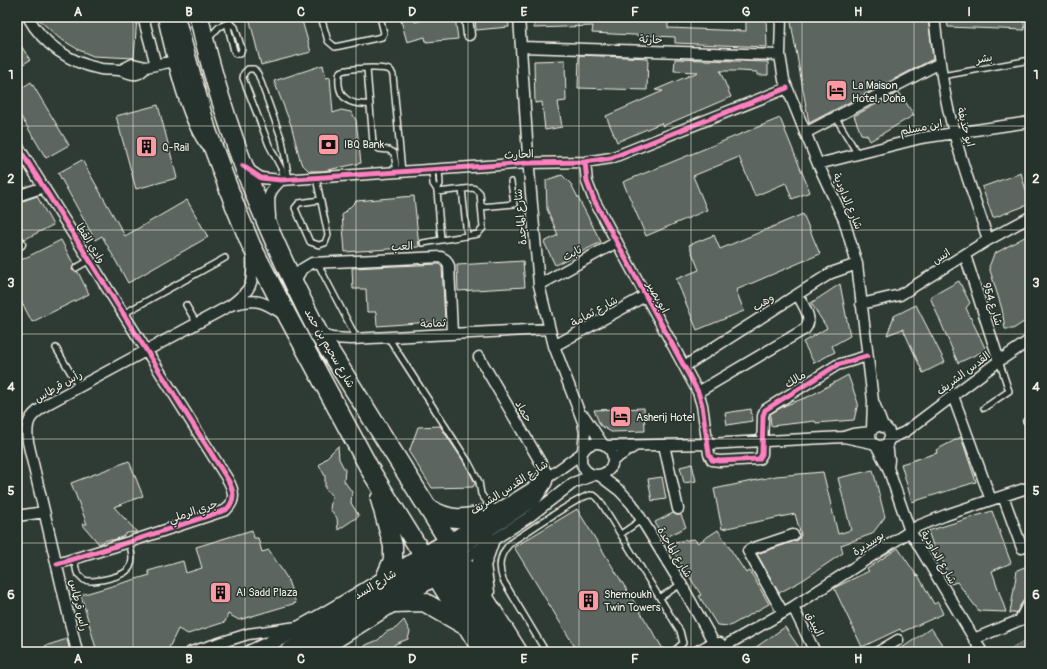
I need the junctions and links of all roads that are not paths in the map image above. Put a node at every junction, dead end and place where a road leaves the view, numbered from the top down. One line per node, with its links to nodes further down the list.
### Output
1 (28, 17): 20 (street)
2 (143, 17): 20 (street)
3 (163, 17): 12 (street, شارع سحيم بن حمد)
4 (199, 17): 14 (highway, شارع سحيم بن حمد)
5 (322, 17): 6 (lane)
6 (380, 17)
7 (467, 17): 13 (street)
8 (519, 17): 15 (street, شارع الماجدة)
9 (781, 17): 16 (street, شارع الداودية)
10 (934, 17): 19 (street, ابو حذيفة)
11 (230, 21): 11 (lane); 14 (lane)
12 (174, 29): 18 (street, شارع سحيم بن حمد); 30 (highway, شارع سحيم بن حمد)
13 (469, 35)
14 (205, 46): 35 (highway, شارع سحيم بن حمد)
15 (522, 47): 16 (street, حارثة); 33 (street, شارع الماجدة)
16 (780, 56): 23 (street, شارع الداودية)
17 (1030, 60): 22 (lane, بشر)
18 (174, 61): 20 (street); 30 (street, شارع سحيم بن حمد)
19 (940, 62): 22 (street, ابو حذيفة); 28 (street)
20 (151, 66)
21 (367, 69): 24 (lane); 24 (lane); 37 (lane)
22 (942, 76): 27 (street, ابو حذيفة)
23 (787, 88): 28 (street, شارع الداودية); 32 (street, الحارث)
24 (370, 104): 37 (lane)
25 (1030, 122): 27 (street, ابن مسلم)
26 (839, 123): 31 (lane)
27 (954, 133): 31 (street, ابن مسلم); 51 (street, ابو حذيفة)
28 (806, 134): 34 (street, شارع الداودية)
29 (17, 145): 41 (street, وادي القطا)
30 (215, 153): 54 (highway, شارع سحيم بن حمد)
31 (857, 153): 34 (street, ابن مسلم)
32 (585, 162): 33 (street, الحارث); 52 (street, ابو بصير)
33 (528, 163): 36 (street, الحارث); 62 (street, شارع الماجدة)
34 (818, 164): 59 (street, شارع الداودية)
35 (243, 166): 39 (street, الحارث); 48 (highway, شارع سحيم بن حمد)
36 (436, 169): 37 (street, الحارث); 43 (lane)
37 (400, 172): 38 (street, الحارث)
38 (316, 178): 39 (street, الحارث); 45 (lane)
39 (285, 180): 39 (lane); 48 (street)
40 (512, 182): 46 (lane)
41 (44, 187): 44 (street); 57 (street, وادي القطا)
42 (462, 189): 43 (lane); 46 (lane); 49 (lane)
43 (437, 191): 50 (lane)
44 (17, 196)
45 (320, 200): 45 (lane)
46 (481, 207): 49 (lane)
47 (1030, 217): 51 (street, انس)
48 (268, 229): 61 (highway, شارع سحيم بن حمد)
49 (467, 236): 50 (lane)
50 (441, 240): 53 (lane)
51 (988, 240): 55 (street, انس)
52 (617, 242): 62 (street, ثابت); 64 (street, ابو بصير)
53 (423, 243)
54 (252, 245): 67 (street, رأس قرطاس); 69 (highway, شارع سحيم بن حمد)
55 (965, 255): 66 (street, انس); 82 (street, شارع 954)
56 (225, 258): 68 (lane)
57 (90, 260): 60 (lane); 68 (street, وادي القطا)
58 (318, 262): 61 (street, العب); 73 (street, العب); 75 (lane)
59 (857, 264): 63 (street, وهب); 66 (street, شارع الداودية)
60 (76, 268)
61 (293, 284): 72 (highway, شارع سحيم بن حمد)
62 (539, 286): 71 (street, شارع الماجدة)
63 (798, 295): 83 (street, وهب); 85 (street)
64 (645, 296): 77 (street, شارع ثمامة); 83 (street, ابو بصير)
65 (186, 304): 70 (lane)
66 (861, 304): 80 (street, شارع الداودية)
67 (231, 305): 69 (street, رأس قرطاس); 70 (street, رأس قرطاس)
68 (123, 314): 79 (street, وادي القطا)
69 (288, 317): 90 (highway, شارع سحيم بن حمد)
70 (197, 324): 79 (street, رأس قرطاس)
71 (549, 329): 73 (street, ثمامة); 77 (street, شارع الماجدة)
72 (319, 334): 75 (street, ثمامة); 109 (highway, شارع سحيم بن حمد)
73 (452, 334): 74 (street, ثمامة)
74 (388, 337): 75 (street, ثمامة); 112 (lane)
75 (357, 339)
76 (1030, 340): 82 (street, القدس الشريف)
77 (554, 346): 89 (street, شارع الماجدة)
78 (56, 348): 84 (lane)
79 (146, 351): 84 (street, رأس قرطاس); 118 (street, جري الرملي)
80 (867, 356): 87 (street, شارع الداودية); 94 (street, مالك)
81 (479, 357): 105 (street, حماد)
82 (999, 361): 86 (street, القدس الشريف); 88 (lane)
83 (685, 366): 85 (street, ابو بصير)
84 (79, 387): 111 (street, رأس قرطاس)
85 (698, 392): 96 (street, ابو بصير)
86 (953, 396): 92 (street, القدس الشريف); 108 (street)
87 (873, 401): 91 (street, شارع الداودية); 92 (street, شارع الداودية)
88 (984, 408)
89 (579, 409): 95 (street, شارع الماجدة); 100 (street, شارع الماجدة)
90 (340, 412): 103 (highway, شارع سحيم بن حمد); 121 (highway)
91 (872, 431): 92 (street); 93 (street); 97 (street)
92 (886, 434): 97 (street); 102 (street, شارع الداودية)
93 (844, 437): 94 (street); 97 (street)
94 (763, 441): 96 (street); 96 (street, ابو بصير)
95 (604, 444): 99 (street); 100 (street); 101 (street)
96 (707, 444): 98 (street)
97 (874, 444): 102 (street, شارع الداودية)
98 (664, 445): 99 (street); 110 (street)
99 (635, 446): 101 (street)
100 (582, 452): 104 (street); 105 (street, شارع القدس الشريف)
101 (613, 460): 104 (street)
102 (888, 468): 115 (street, شارع الداودية)
103 (372, 473): 121 (highway, شارع سحيم بن حمد); 124 (highway)
104 (596, 475): 114 (street, شارع الماجدة); 119 (street)
105 (546, 479): 112 (street, شارع القدس الشريف); 121 (highway)
106 (1030, 487): 107 (street, بوسديرة)
107 (1003, 496): 108 (street, بوسديرة); 120 (street)
108 (991, 500): 115 (street, بوسديرة)
109 (427, 507): 112 (highway); 121 (highway, شارع سحيم بن حمد)
110 (678, 510)
111 (44, 512): 113 (street); 123 (street, رأس قرطاس)
112 (492, 512): 121 (street, شارع القدس الشريف)
113 (17, 516)
114 (641, 520): 116 (lane); 125 (street, شارع الماجدة)
115 (910, 531): 130 (street, بوسديرة); 135 (street, شارع الداودية)
116 (621, 534): 126 (lane); 146 (lane)
117 (793, 535): 131 (street)
118 (129, 542): 122 (street, جري الرملي); 122 (lane)
119 (490, 542): 121 (street); 128 (highway)
120 (1022, 548)
121 (442, 559): 124 (main road, شارع السد); 127 (main road, شارع السد); 128 (highway, شارع سحيم بن حمد); 134 (highway, شارع سحيم بن حمد); 137 (highway); 144 (highway)
122 (74, 560): 123 (street, جري الرملي)
123 (57, 564): 139 (street, راس قرطاس)
124 (386, 576): 137 (main road, شارع السد)
125 (681, 584): 126 (lane); 138 (street, شارع الماجدة)
126 (661, 597): 147 (lane)
127 (395, 603): 134 (highway); 137 (main road, شارع السد)
128 (488, 603): 145 (highway, شارع سحيم بن حمد)
129 (1030, 606): 133 (street)
130 (793, 607): 131 (street, بوسديرة); 149 (street, البيدق)
131 (783, 613): 138 (street, بوسديرة)
132 (1030, 616): 133 (street)
133 (1020, 620): 135 (street)
134 (466, 626): 143 (highway, شارع سحيم بن حمد)
135 (974, 639): 151 (street, شارع الداودية)
136 (898, 640): 150 (street)
137 (322, 642): 140 (street, شارع السد); 141 (main road, شارع السد); 142 (highway)
138 (718, 649): 148 (street, بوسديرة)
139 (77, 652)
140 (191, 652)
141 (251, 652)
142 (289, 652)
143 (483, 652)
144 (499, 652)
145 (518, 652)
146 (546, 652)
147 (673, 652)
148 (696, 652)
149 (815, 652)
150 (878, 652)
151 (982, 652)

